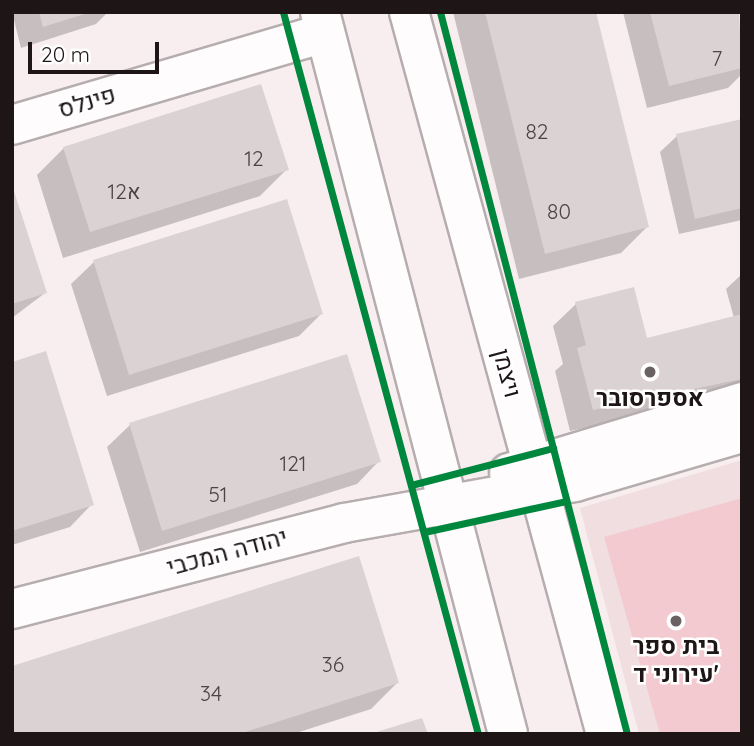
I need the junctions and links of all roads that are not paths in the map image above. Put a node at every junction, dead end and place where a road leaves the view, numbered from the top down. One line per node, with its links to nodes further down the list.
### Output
1 (409, 12): 6 (street, ויצמן)
2 (322, 22): 3 (street, פינלס); 7 (street)
3 (12, 125)
4 (742, 402): 6 (street, יהודה המכבי)
5 (742, 433): 6 (street, יהודה המכבי)
6 (534, 476): 7 (street, יהודה המכבי); 10 (street, ויצמן)
7 (445, 506): 8 (street, יהודה המכבי); 9 (street)
8 (12, 610)
9 (508, 734)
10 (606, 734)

